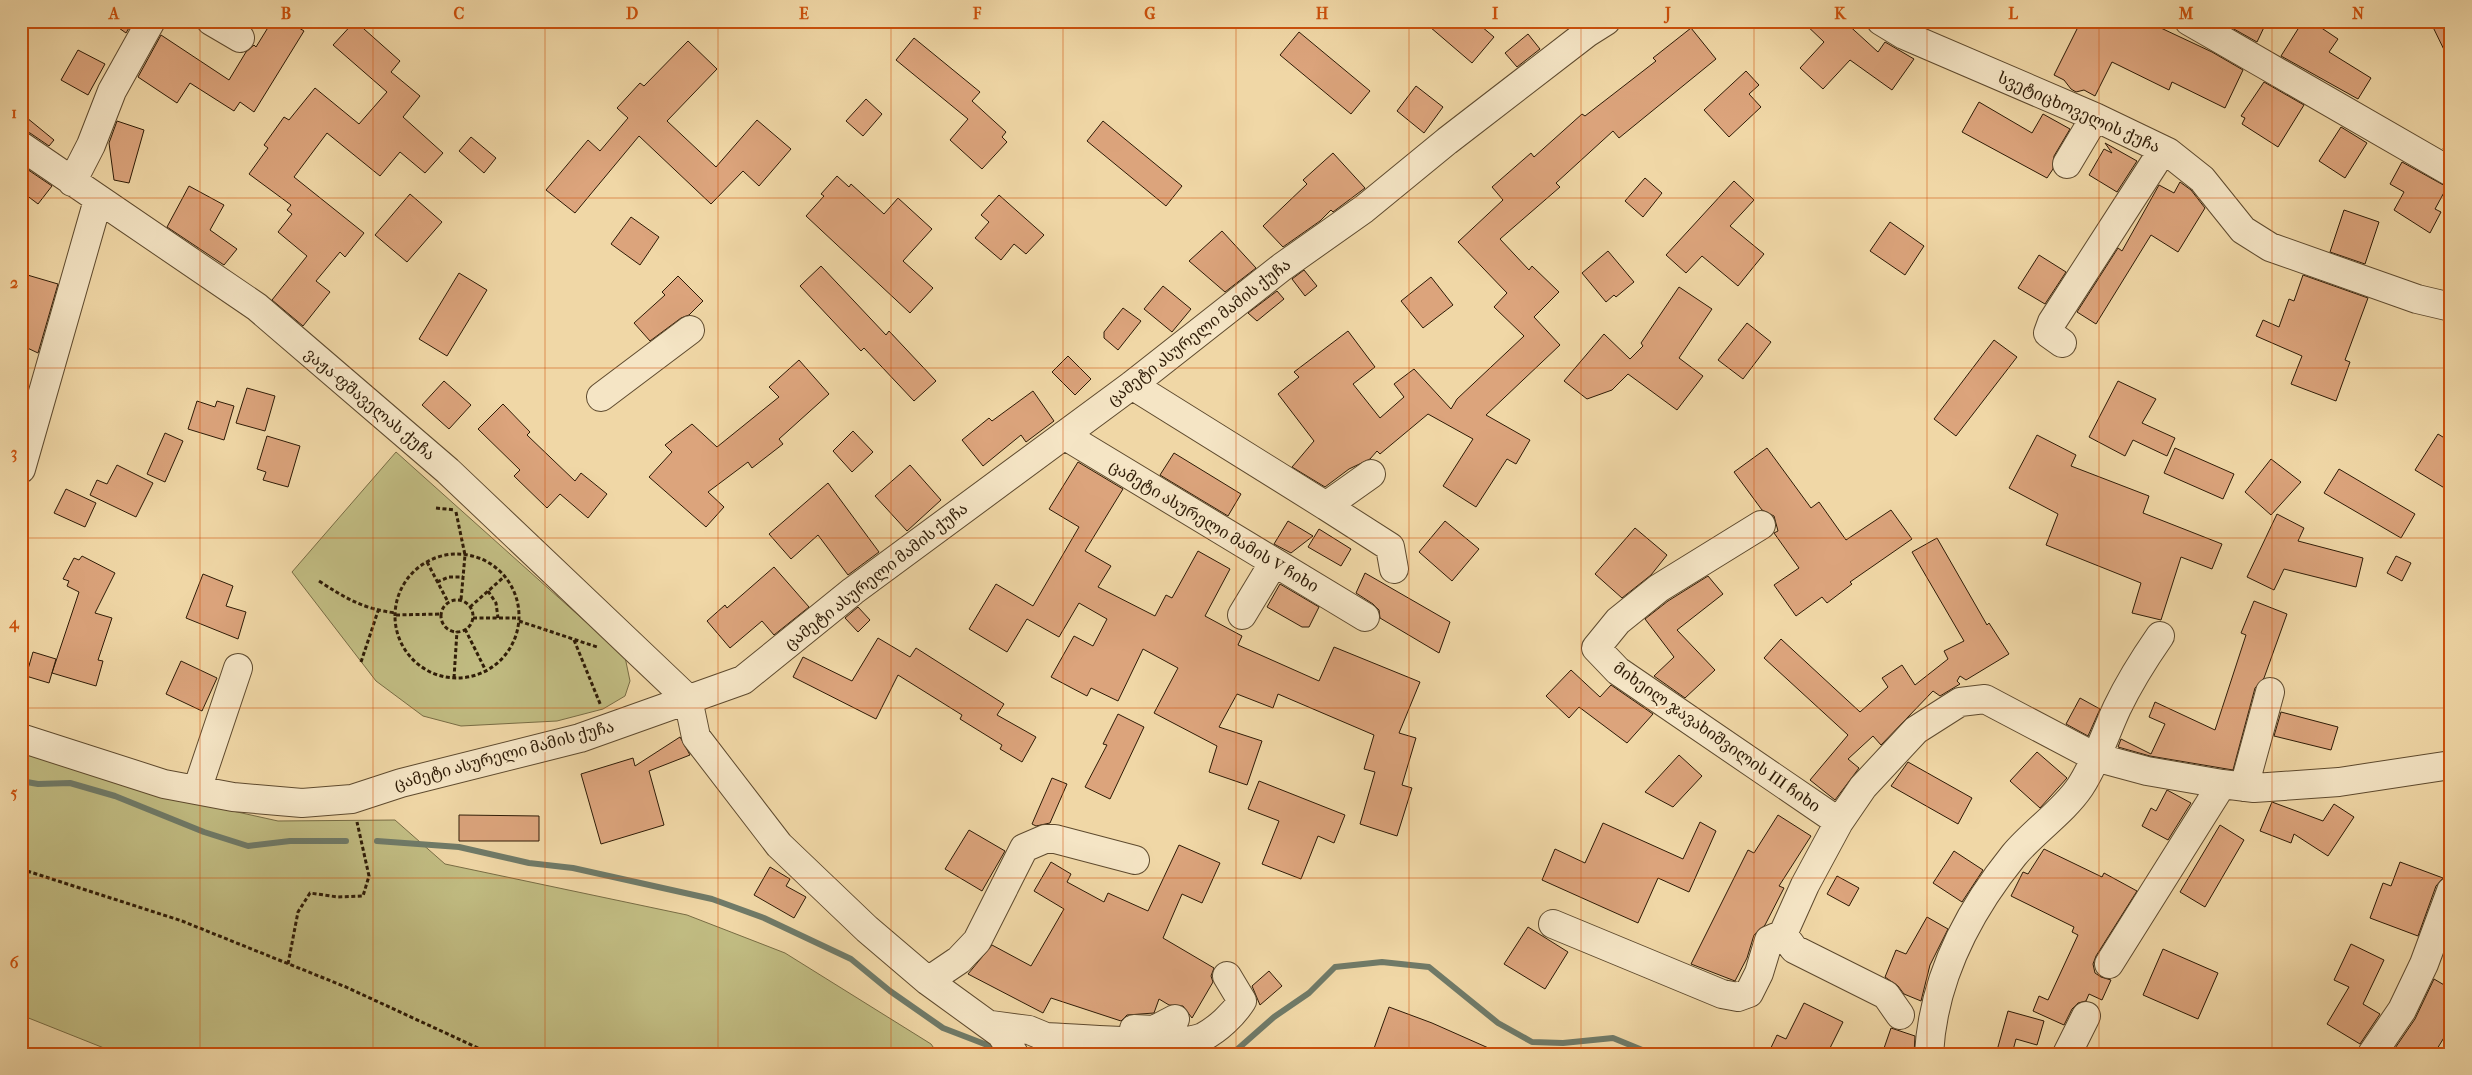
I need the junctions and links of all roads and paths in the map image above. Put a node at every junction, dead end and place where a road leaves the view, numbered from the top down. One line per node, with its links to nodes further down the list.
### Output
1 (151, 21): 12 (street)
2 (211, 21): 6 (street)
3 (1606, 21): 17 (street, ცამეტი ასურელი მამის ქუჩა)
4 (1881, 21): 7 (street, სვეტიცხოველის ქუჩა)
5 (2189, 21): 11 (street)
6 (240, 38)
7 (2095, 117): 9 (street, სვეტიცხოველის ქუჩა); 10 (street)
8 (21, 146): 12 (street, ვაჟა-ფშაველას ქუჩა)
9 (2164, 150): 14 (street, სვეტიცხოველის ქუჩა); 16 (street)
10 (2067, 164)
11 (2451, 172)
12 (72, 182): 13 (street, ვაჟა-ფშაველას ქუჩა)
13 (98, 200): 20 (street); 22 (street, ვაჟა-ფშაველას ქუჩა)
14 (2451, 307)
15 (690, 330): 18 (street)
16 (2062, 343)
17 (1132, 385): 19 (street, ცამეტი ასურელი მამის ქუჩა); 23 (street)
18 (601, 397)
19 (1064, 435): 28 (street, ცამეტი ასურელი მამის V ჩიხი); 56 (street, ცამეტი ასურელი მამის ქუჩა)
20 (21, 469)
21 (1371, 474): 23 (street)
22 (463, 501): 24 (path); 26 (path); 56 (street, ვაჟა-ფშაველას ქუჩა)
23 (1326, 506): 29 (street)
24 (436, 508)
25 (1761, 525): 64 (street, მიხეილ ჯავახიშვილის III ჩიხი)
26 (465, 555): 27 (path); 30 (path); 31 (path)
27 (427, 562): 33 (path); 39 (path)
28 (1274, 562): 41 (street); 42 (street, ცამეტი ასურელი მამის V ჩიხი)
29 (1394, 569)
30 (505, 576): 34 (path); 45 (path)
31 (463, 577): 33 (path); 35 (path)
32 (319, 581): 38 (path)
33 (437, 582): 36 (path)
34 (488, 591): 37 (path); 44 (path)
35 (461, 600): 36 (path); 37 (path)
36 (448, 602): 40 (path)
37 (470, 607): 43 (path)
38 (378, 611): 39 (path); 51 (path)
39 (396, 614): 40 (path); 54 (path)
40 (441, 614): 47 (path)
41 (1242, 615)
42 (1365, 617)
43 (473, 618): 44 (path); 46 (path)
44 (498, 618): 45 (path)
45 (519, 619): 49 (path); 53 (path)
46 (466, 629): 47 (path); 53 (path)
47 (457, 631): 54 (path)
48 (2160, 636): 59 (street)
49 (574, 640): 50 (path); 57 (path)
50 (602, 648)
51 (361, 662)
52 (238, 668): 62 (street)
53 (486, 671): 54 (path)
54 (454, 678)
55 (2270, 692): 61 (street)
56 (688, 700): 57 (street, ცამეტი ასურელი მამის ქუჩა); 73 (street)
57 (609, 727): 63 (street, ცამეტი ასურელი მამის ქუჩა)
58 (21, 738): 62 (street, ცამეტი ასურელი მამის ქუჩა)
59 (2095, 757): 61 (street); 64 (street); 80 (street)
60 (2451, 766): 61 (street)
61 (2233, 786): 71 (street)
62 (197, 790): 63 (street, ცამეტი ასურელი მამის ქუჩა)
63 (352, 799): 70 (path)
64 (1839, 822): 69 (street)
65 (1134, 860): 73 (street)
66 (21, 869): 70 (path)
67 (2451, 891): 82 (street)
68 (1553, 924): 69 (street)
69 (1783, 934): 74 (street)
70 (288, 964): 79 (path)
71 (2109, 964)
72 (1227, 976): 77 (street)
73 (928, 981): 78 (street)
74 (1900, 1015)
75 (2086, 1016): 81 (street)
76 (1175, 1019): 77 (street)
77 (1028, 1030): 78 (street)
78 (1002, 1038)
79 (491, 1054)
80 (1929, 1054)
81 (2067, 1054)
82 (2372, 1054)

